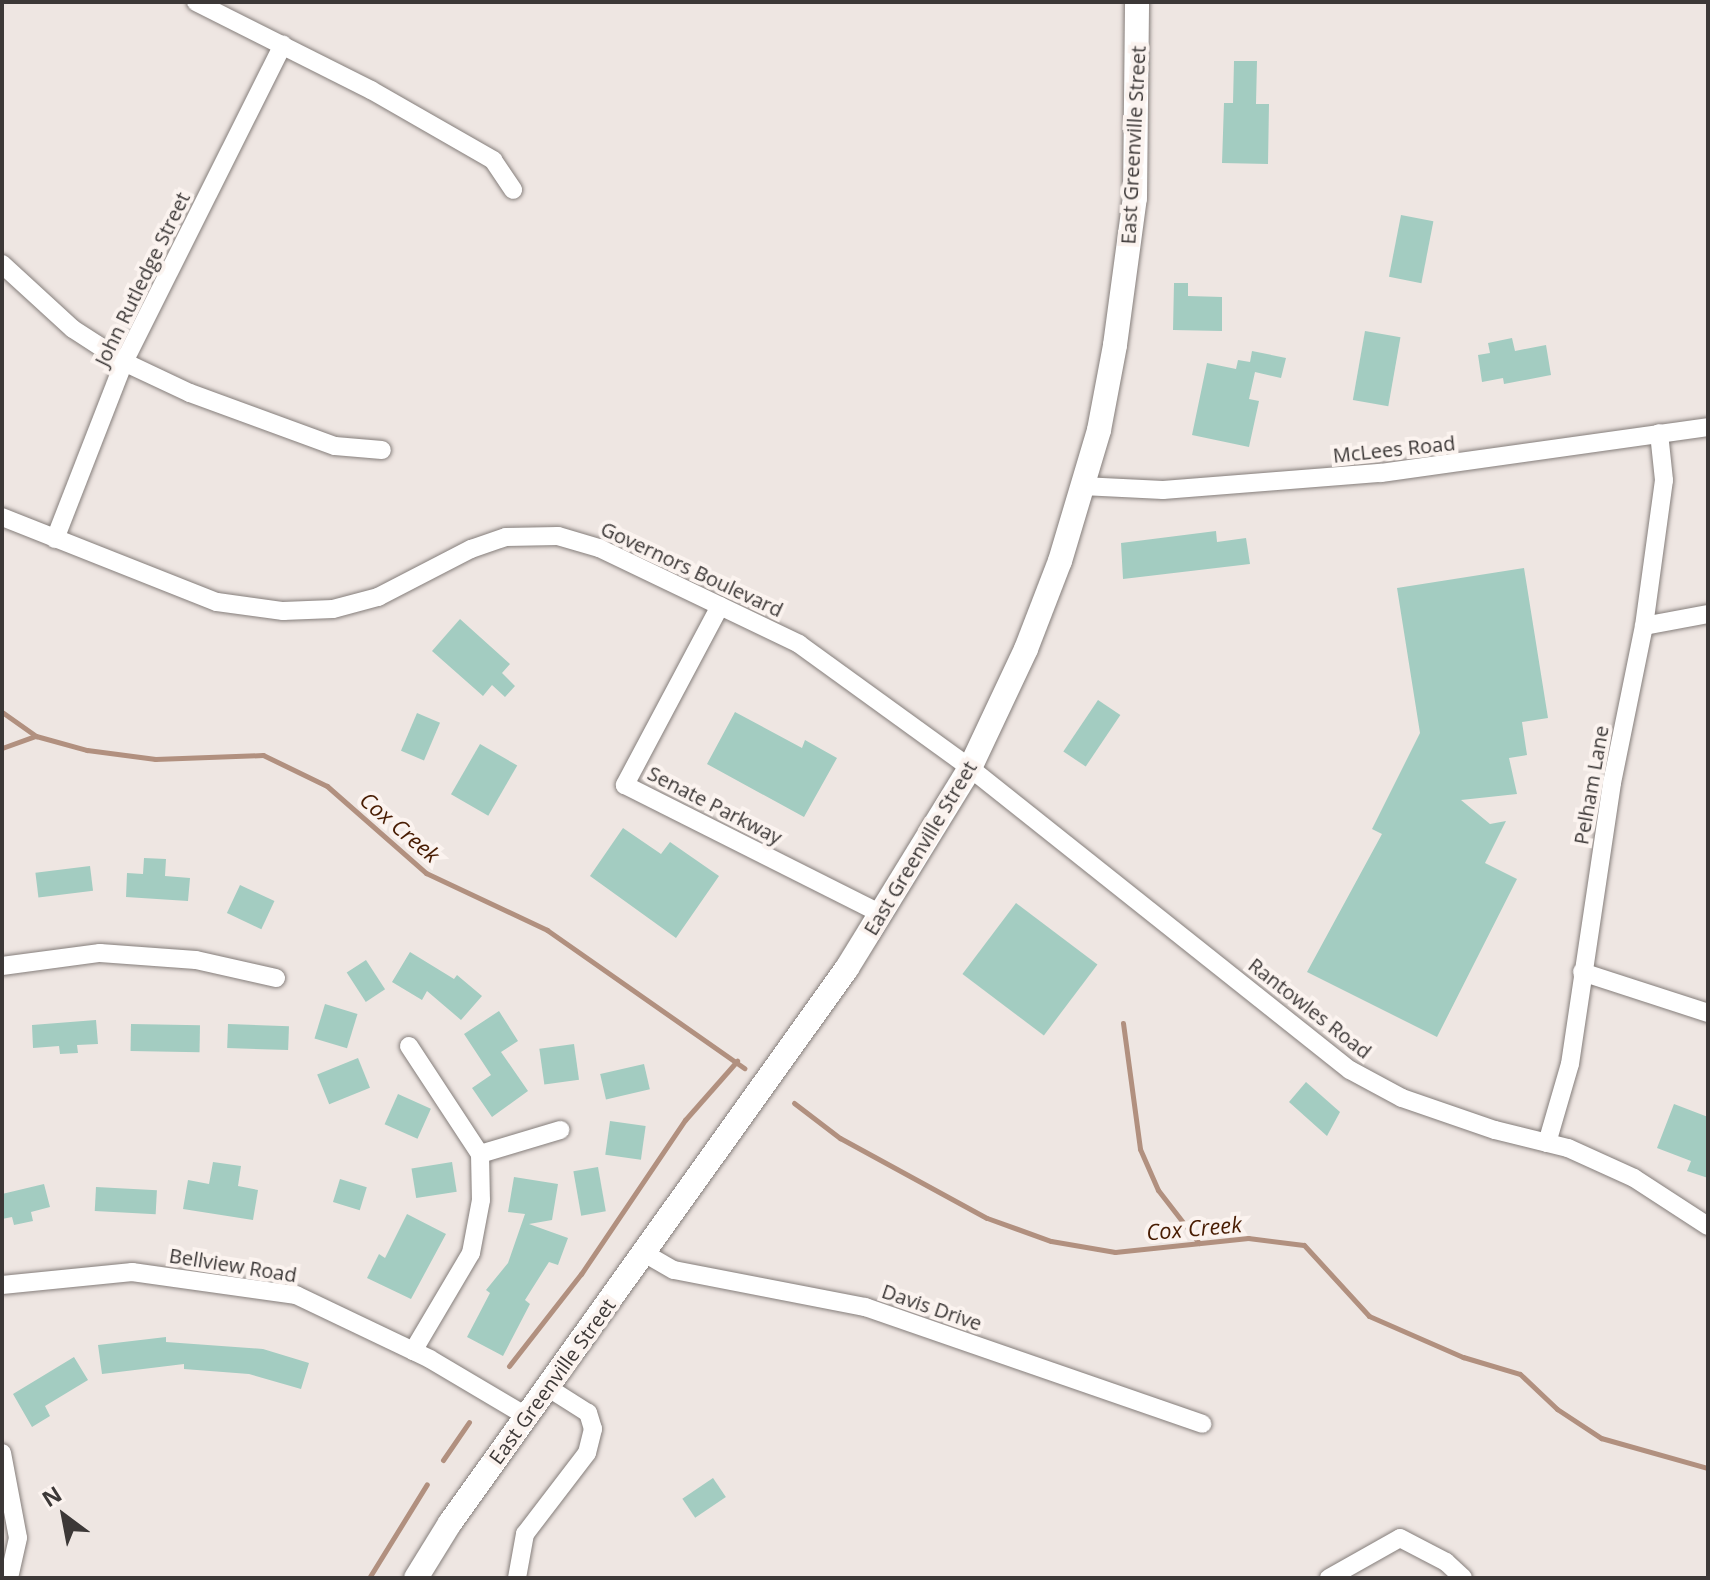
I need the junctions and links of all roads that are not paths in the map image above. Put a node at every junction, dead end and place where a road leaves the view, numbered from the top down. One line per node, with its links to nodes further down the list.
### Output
1 (196, 2): 3 (street)
2 (1137, 2): 10 (main road, East Greenville Street)
3 (283, 45): 4 (street); 6 (street, John Rutledge Street)
4 (513, 190)
5 (2, 264): 6 (street)
6 (124, 362): 9 (street); 12 (street, John Rutledge Street)
7 (1708, 427): 8 (street, McLees Road)
8 (1659, 433): 10 (street, McLees Road); 15 (street, Pelham Lane)
9 (382, 450)
10 (1082, 486): 16 (main road, East Greenville Street)
11 (2, 517): 12 (street, Governors Boulevard)
12 (55, 539): 13 (street, Governors Boulevard)
13 (720, 606): 16 (street, Governors Boulevard); 17 (street, Senate Parkway)
14 (1708, 614): 15 (street)
15 (1644, 626): 19 (street, Pelham Lane)
16 (970, 768): 17 (main road, East Greenville Street); 24 (street, Rantowles Road)
17 (881, 914): 27 (main road, East Greenville Street)
18 (2, 966): 20 (street)
19 (1582, 972): 21 (street); 24 (street, Pelham Lane)
20 (276, 978)
21 (1708, 1013)
22 (409, 1046): 25 (street)
23 (560, 1130): 25 (street)
24 (1547, 1143): 26 (street, Rantowles Road)
25 (480, 1154): 29 (street)
26 (1708, 1226)
27 (644, 1253): 30 (main road, East Greenville Street); 32 (street, Davis Drive)
28 (2, 1285): 29 (street, Bellview Road)
29 (413, 1351): 31 (street, Bellview Road)
30 (547, 1387): 31 (main road, East Greenville Street); 36 (street)
31 (526, 1416): 35 (main road, East Greenville Street)
32 (1202, 1424)
33 (2, 1453): 34 (street)
34 (9, 1578)
35 (416, 1578)
36 (517, 1578)
37 (1329, 1578): 38 (street)
38 (1463, 1578)

